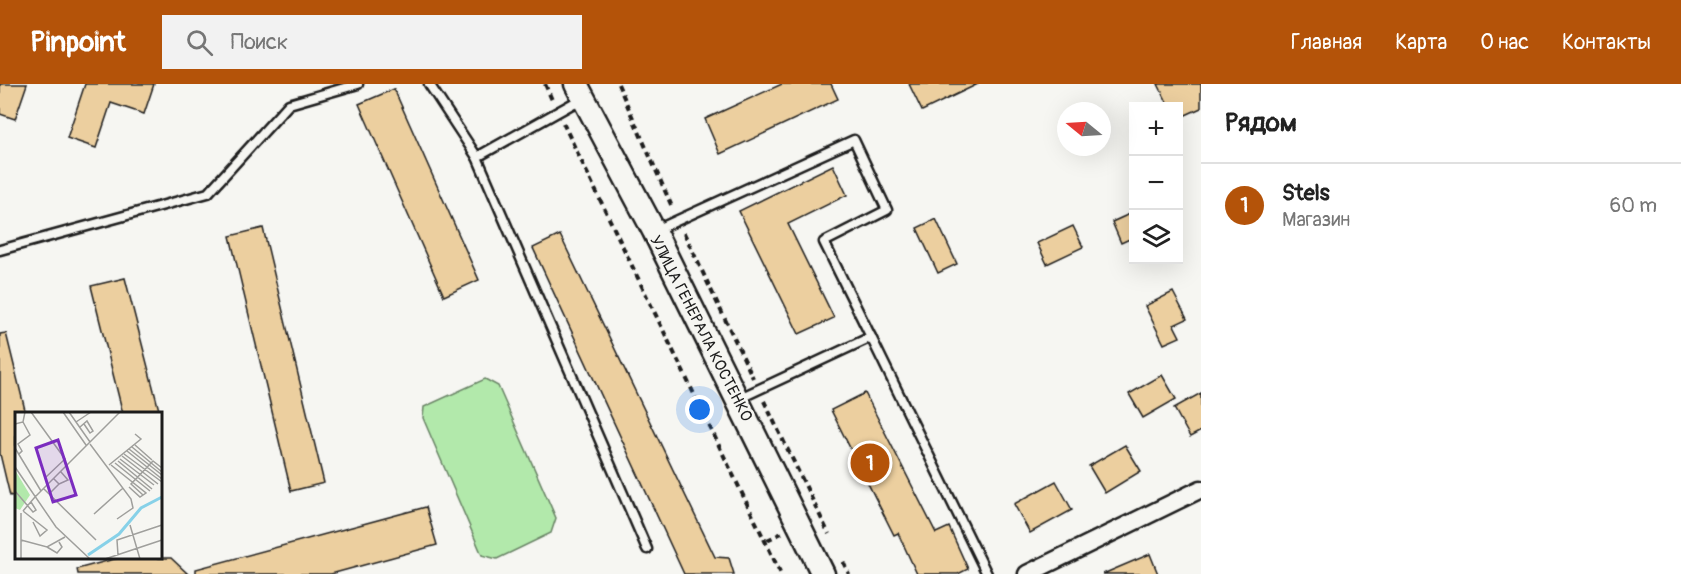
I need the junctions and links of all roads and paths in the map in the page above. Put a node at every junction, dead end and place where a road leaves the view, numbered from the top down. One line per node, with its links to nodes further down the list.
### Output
1 (358, 84): 10 (lane)
2 (429, 84): 7 (lane)
3 (545, 84): 6 (path)
4 (618, 84): 8 (path)
5 (580, 91): 6 (lane); 9 (main road, УЛИЦА ГЕНЕРАЛА КОСТЕНКО)
6 (558, 111): 7 (lane); 17 (path)
7 (477, 157): 16 (lane)
8 (678, 220): 9 (lane); 11 (lane); 12 (path)
9 (654, 231): 13 (main road, УЛИЦА ГЕНЕРАЛА КОСТЕНКО)
10 (0, 250)
11 (871, 337): 12 (lane); 19 (lane)
12 (759, 391): 13 (lane); 15 (path)
13 (738, 399): 18 (main road, УЛИЦА ГЕНЕРАЛА КОСТЕНКО)
14 (1201, 489): 20 (street)
15 (820, 515)
16 (647, 549)
17 (781, 574)
18 (824, 574)
19 (987, 574)
20 (1027, 574)

